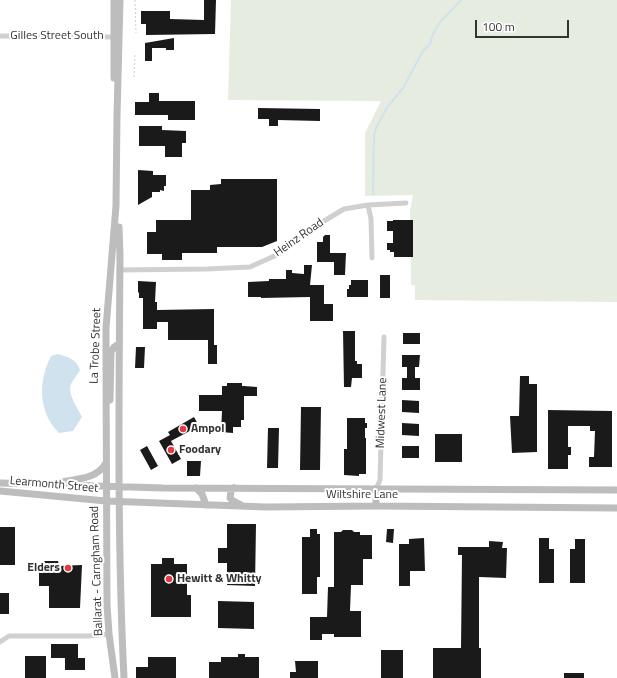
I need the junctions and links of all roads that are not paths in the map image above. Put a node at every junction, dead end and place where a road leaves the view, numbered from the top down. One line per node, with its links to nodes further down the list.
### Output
1 (114, 0): 4 (main road, La Trobe Street)
2 (120, 0): 4 (main road, La Trobe Street)
3 (0, 36): 4 (street, Gilles Street South)
4 (116, 37): 7 (main road, La Trobe Street)
5 (406, 203): 6 (street, Heinz Road)
6 (368, 204): 8 (street); 9 (street, Heinz Road)
7 (116, 206): 9 (main road, La Trobe Street); 10 (main road, La Trobe Street)
8 (372, 258)
9 (120, 270): 10 (main road); 12 (main road, La Trobe Street)
10 (107, 318): 15 (main road, La Trobe Street)
11 (384, 337): 23 (street, Midwest Lane)
12 (119, 344): 13 (main road, La Trobe Street); 14 (main road)
13 (119, 384): 14 (main road); 20 (main road, La Trobe Street)
14 (111, 386): 15 (main road)
15 (106, 416): 16 (main road, La Trobe Street)
16 (106, 463): 18 (main road); 19 (main road, La Trobe Street)
17 (0, 483): 18 (main road, Learmonth Street)
18 (48, 484): 19 (main road, Learmonth Street)
19 (107, 487): 20 (main road, Wiltshire Lane); 26 (main road, Ballarat - Carngham Road)
20 (119, 487): 21 (main road, Wiltshire Lane); 27 (main road, Ballarat - Carngham Road)
21 (196, 488): 22 (main road, Wiltshire Lane); 28 (main road)
22 (234, 488): 23 (main road, Wiltshire Lane); 29 (main road)
23 (376, 489): 24 (main road, Wiltshire Lane); 30 (main road)
24 (617, 490)
25 (0, 491): 26 (main road, Learmonth Street)
26 (106, 501): 27 (main road, Wiltshire Lane); 33 (main road, Ballarat - Carngham Road)
27 (119, 501): 28 (main road, Wiltshire Lane); 32 (main road, Ballarat - Carngham Road)
28 (206, 505): 29 (main road, Wiltshire Lane)
29 (245, 506): 30 (main road, Wiltshire Lane)
30 (376, 506): 31 (main road, Wiltshire Lane)
31 (617, 508)
32 (121, 633): 33 (main road); 36 (main road, Ballarat - Carngham Road)
33 (109, 634): 34 (street); 35 (main road, Ballarat - Carngham Road)
34 (0, 642)
35 (115, 678)
36 (124, 678)

